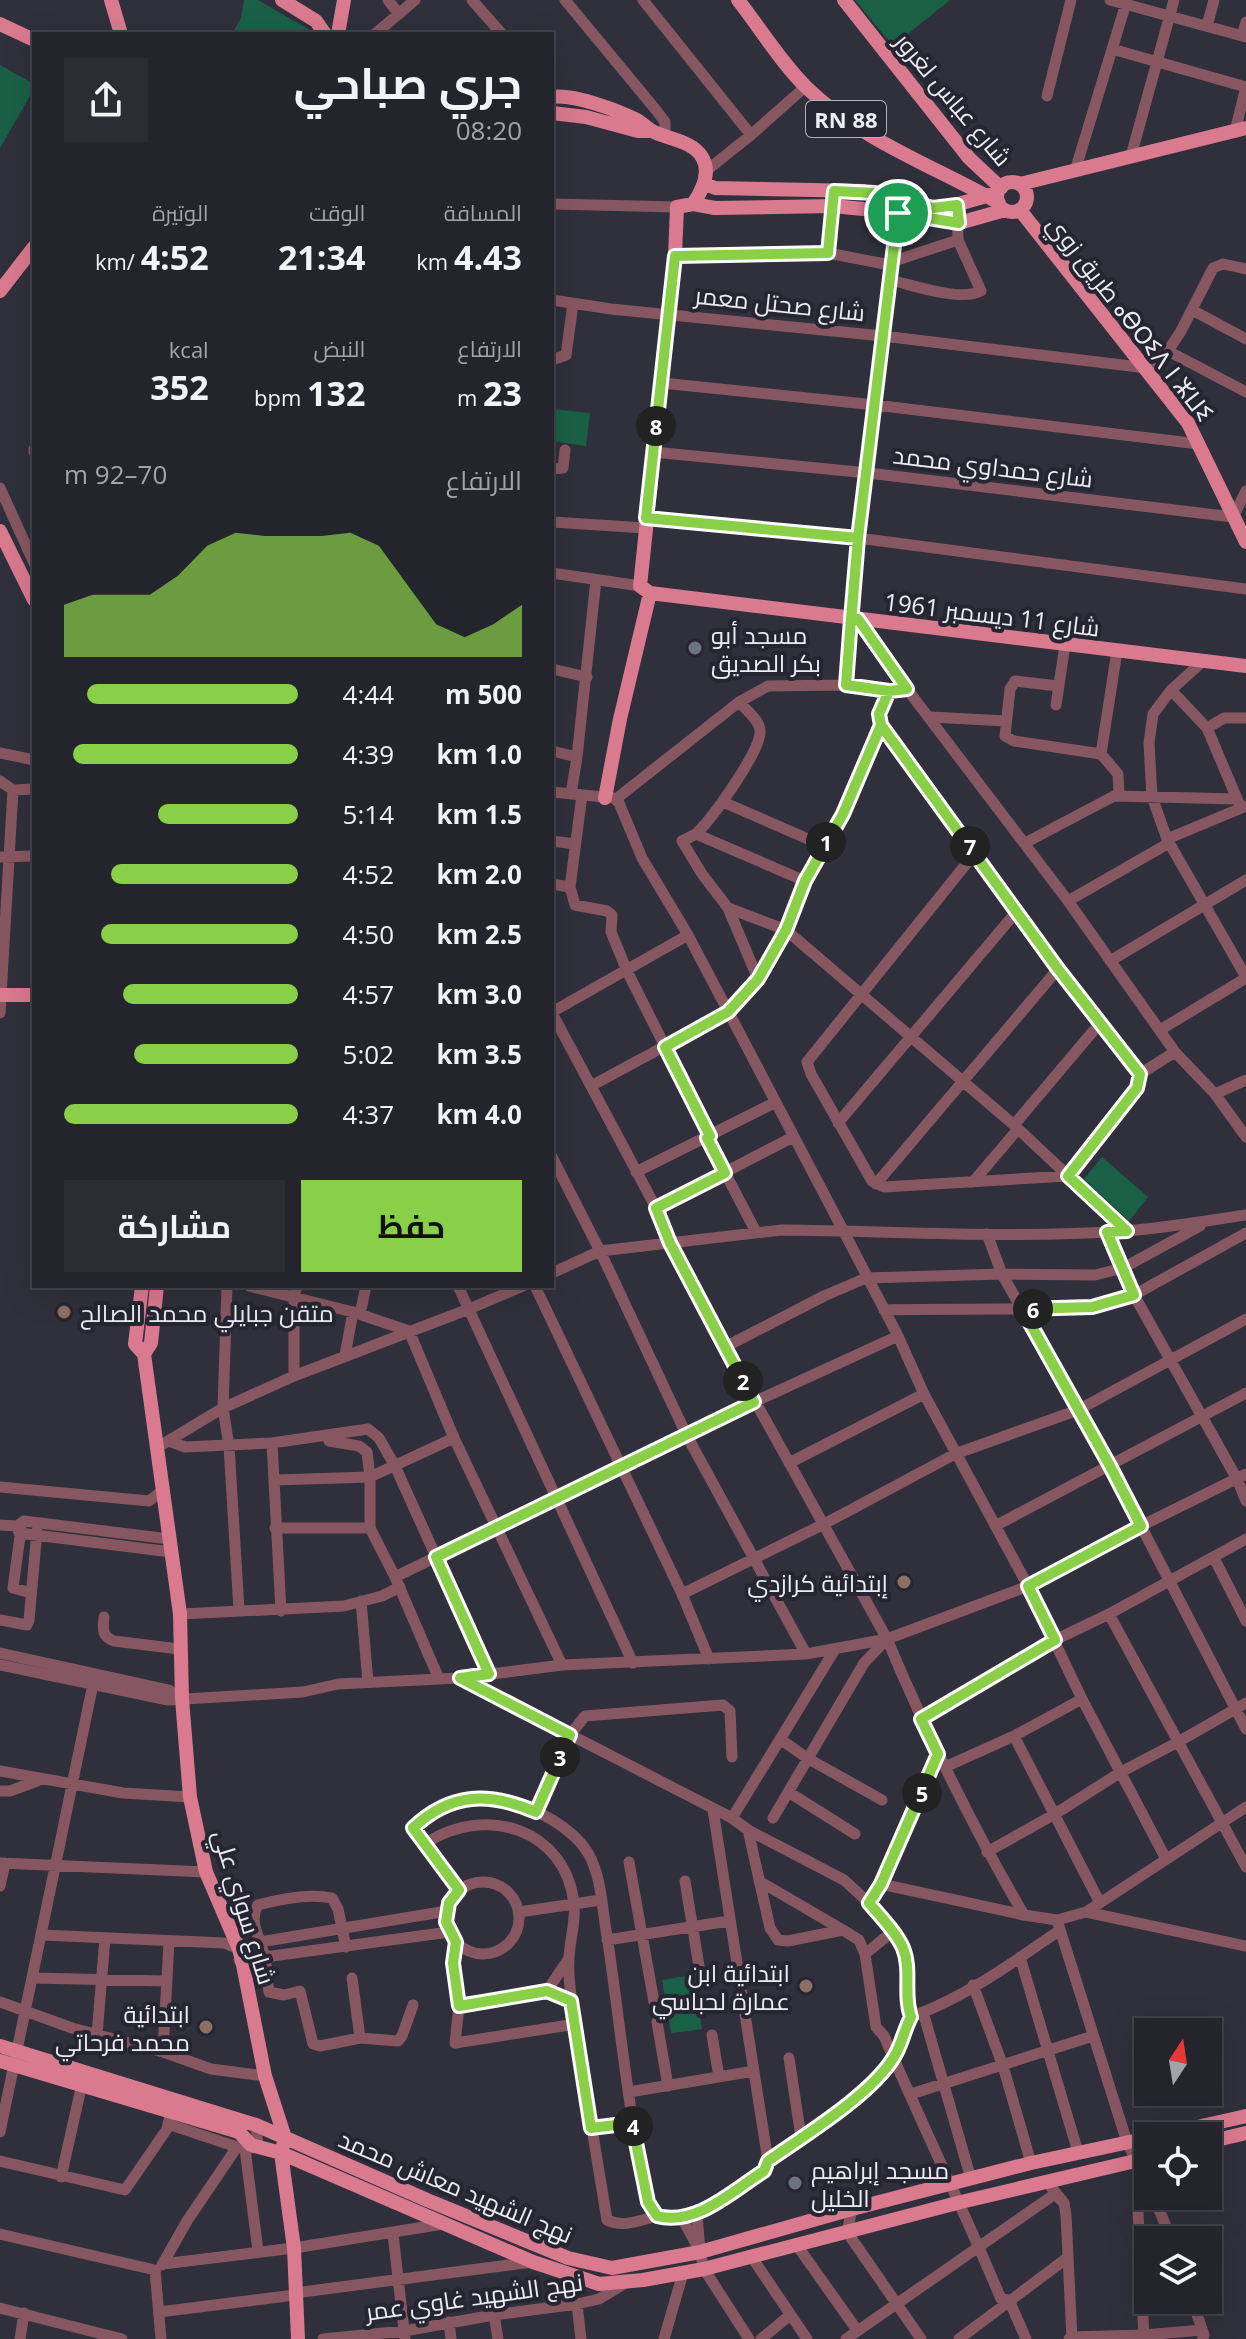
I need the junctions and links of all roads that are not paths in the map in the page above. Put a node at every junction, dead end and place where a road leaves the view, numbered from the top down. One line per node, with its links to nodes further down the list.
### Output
1 (111, 0): 22 (main road)
2 (282, 0): 18 (main road)
3 (388, 0): 16 (street)
4 (415, 0): 16 (street)
5 (472, 0): 26 (street)
6 (565, 0): 38 (street)
7 (643, 0): 39 (street)
8 (738, 0): 33 (main road, RN 88)
9 (844, 0): 41 (main road, شارع عباس لغرور)
10 (1071, 0): 35 (street)
11 (1110, 0): 14 (street)
12 (1174, 0): 17 (street)
13 (1214, 0): 21 (street)
14 (1126, 2): 17 (street); 31 (street)
15 (343, 3): 18 (main road); 24 (main road)
16 (399, 14): 25 (street)
17 (1170, 16): 21 (street); 32 (street)
18 (316, 21): 23 (main road)
19 (1246, 22): 28 (street)
20 (0, 24): 29 (main road)
21 (1207, 26): 28 (street)
22 (120, 32)
23 (333, 32)
24 (336, 32)
25 (377, 32)
26 (500, 32)
27 (0, 33): 30 (main road)
28 (1244, 36)
29 (32, 39)
30 (32, 48)
31 (1112, 49): 32 (street); 42 (street)
32 (1156, 62): 37 (street); 40 (street)
33 (805, 87): 39 (street); 44 (main road, RN 88)
34 (554, 94): 38 (main road)
35 (1047, 96)
36 (554, 113): 38 (main road)
37 (1241, 129): 40 (main road)
38 (658, 134): 43 (main road)
39 (751, 135): 43 (street)
40 (1131, 156): 42 (main road)
41 (969, 158): 44 (main road); 47 (main road, شارع عباس لغرور)
42 (1075, 171): 45 (main road)
43 (705, 177): 46 (main road); 49 (main road)
44 (953, 178): 47 (main road, RN 88); 50 (main road)
45 (1020, 184): 47 (main road); 47 (main road)
46 (834, 191): 51 (street); 53 (main road)
47 (1002, 200): 50 (main road); 54 (main road); 71 (main road, طريق زوي ⴰⴱⵔⵉⴷ ⵏ ⵣⵡⵉ)
48 (554, 204): 52 (street)
49 (693, 204): 51 (main road); 52 (main road)
50 (957, 205): 53 (main road); 54 (street)
51 (833, 206): 53 (main road); 56 (street)
52 (677, 207): 58 (main road)
53 (902, 207): 54 (main road); 59 (street)
54 (959, 223): 55 (street)
55 (958, 240): 59 (street); 61 (street)
56 (828, 253): 58 (street); 59 (street)
57 (31, 256): 62 (main road)
58 (675, 256): 66 (main road)
59 (891, 264): 61 (street)
60 (1246, 269): 65 (street)
61 (890, 280): 67 (street)
62 (0, 291)
63 (554, 300): 64 (street, شارع صحتل معمر)
64 (573, 304): 66 (street, شارع صحتل معمر); 70 (street)
65 (1194, 311): 68 (street); 69 (street)
66 (668, 314): 67 (street, شارع صحتل معمر); 72 (main road)
67 (883, 336): 71 (street, شارع صحتل معمر); 74 (street)
68 (1246, 339)
69 (1168, 351): 71 (street); 73 (street)
70 (554, 360)
71 (1147, 368): 75 (main road, طريق زوي ⴰⴱⵔⵉⴷ ⵏ ⵣⵡⵉ)
72 (662, 383): 74 (street); 77 (main road)
73 (1246, 392)
74 (875, 405): 75 (street); 79 (street)
75 (1199, 444): 82 (main road, طريق زوي ⴰⴱⵔⵉⴷ ⵏ ⵣⵡⵉ)
76 (565, 450): 78 (street)
77 (653, 452): 79 (street, شارع حمداوي محمد); 84 (main road)
78 (554, 469)
79 (868, 473): 82 (street, شارع حمداوي محمد); 86 (street)
80 (0, 488): 88 (street)
81 (1246, 491): 82 (street)
82 (1233, 517): 87 (main road, طريق زوي ⴰⴱⵔⵉⴷ ⵏ ⵣⵡⵉ)
83 (554, 522): 84 (street)
84 (646, 523): 86 (street); 94 (main road)
85 (1, 538): 90 (main road)
86 (858, 538): 93 (street); 96 (street)
87 (1246, 542)
88 (32, 555)
89 (32, 557): 90 (street)
90 (15, 562): 95 (main road)
91 (554, 573): 92 (street)
92 (596, 580): 94 (street); 102 (street)
93 (1246, 589)
94 (645, 590): 96 (main road, شارع 11 ديسمبر 1961); 127 (main road)
95 (32, 596)
96 (855, 619): 97 (main road, شارع 11 ديسمبر 1961); 103 (street); 105 (street)
97 (1065, 645): 98 (main road, شارع 11 ديسمبر 1961); 104 (street)
98 (1117, 651): 99 (main road, شارع 11 ديسمبر 1961); 117 (street)
99 (1201, 663): 100 (main road, شارع 11 ديسمبر 1961); 106 (street)
100 (1246, 666)
101 (554, 670): 102 (street)
102 (587, 677): 118 (street)
103 (846, 685): 107 (street); 108 (street)
104 (1058, 686): 109 (street); 112 (street)
105 (907, 689): 107 (street); 110 (street)
106 (1171, 690): 114 (street); 126 (street)
107 (889, 691): 113 (street)
108 (739, 702): 127 (street); 128 (street)
109 (1056, 705)
110 (931, 717): 112 (street); 133 (street)
111 (1246, 718): 114 (street)
112 (1005, 721): 117 (street)
113 (881, 725): 135 (street); 136 (street)
114 (1207, 728): 129 (street)
115 (554, 751): 118 (street)
116 (0, 753): 119 (street)
117 (1101, 754): 125 (street)
118 (577, 757): 124 (street)
119 (32, 760)
120 (0, 781): 122 (street)
121 (32, 789): 122 (street)
122 (13, 790): 137 (street)
123 (554, 792): 124 (street)
124 (577, 794): 127 (street); 134 (street)
125 (1119, 796): 126 (street); 133 (street)
126 (1152, 797): 129 (street); 132 (street)
127 (611, 798): 148 (street)
128 (723, 802): 130 (street); 135 (street)
129 (1241, 805): 132 (street)
130 (696, 834): 140 (street); 145 (street)
131 (554, 841): 134 (street)
132 (1168, 841): 143 (street); 144 (street)
133 (1025, 843): 143 (street)
134 (575, 844): 142 (street)
135 (824, 846): 140 (street)
136 (975, 853): 146 (street); 155 (street)
137 (5, 856): 138 (street); 149 (street)
138 (32, 856)
139 (1246, 880): 144 (street)
140 (805, 881): 147 (street)
141 (554, 884): 142 (street)
142 (570, 887): 152 (street)
143 (1068, 901): 150 (street)
144 (1204, 904): 150 (street); 153 (street)
145 (728, 908): 147 (street); 154 (street)
146 (1017, 911): 151 (street); 164 (street)
147 (786, 930): 154 (street); 155 (street)
148 (688, 935): 152 (street); 159 (street)
149 (3, 937): 156 (street)
150 (1110, 961): 163 (street)
151 (1058, 969): 162 (street); 169 (street)
152 (627, 971): 158 (street); 165 (street)
153 (1246, 978): 163 (street)
154 (758, 979): 159 (street)
155 (860, 993): 164 (street); 173 (street)
156 (1, 994): 157 (main road); 160 (street)
157 (32, 995)
158 (554, 1012)
159 (728, 1012): 165 (street); 172 (street)
160 (0, 1013)
161 (554, 1017): 170 (street)
162 (1100, 1023): 167 (street); 174 (street)
163 (1160, 1030): 166 (street)
164 (913, 1037): 169 (street); 173 (street)
165 (665, 1047): 170 (street); 175 (street)
166 (1175, 1052): 167 (street); 171 (street)
167 (1140, 1074): 181 (street)
168 (1246, 1080): 171 (street)
169 (963, 1082): 174 (street); 183 (street)
170 (591, 1086): 179 (street)
171 (1215, 1094): 177 (street)
172 (774, 1103): 175 (street); 176 (street)
173 (838, 1123): 183 (street)
174 (1016, 1127): 181 (street); 182 (street)
175 (709, 1137): 179 (street); 180 (street)
176 (793, 1137): 180 (street); 189 (street)
177 (1246, 1137)
178 (554, 1161): 194 (street)
179 (636, 1172): 184 (street)
180 (725, 1173): 184 (street); 188 (street)
181 (1068, 1176): 182 (street); 187 (street)
182 (973, 1182): 183 (street)
183 (876, 1184)
184 (656, 1208): 193 (street)
185 (1246, 1215): 186 (street)
186 (1204, 1223): 187 (street); 195 (street)
187 (1127, 1231): 190 (street)
188 (756, 1232): 189 (street); 193 (street)
189 (844, 1232): 192 (street); 198 (street)
190 (1107, 1232): 192 (street); 195 (street)
191 (1246, 1233): 208 (street)
192 (987, 1234): 197 (street)
193 (670, 1243): 194 (street); 216 (street)
194 (600, 1251): 196 (street); 228 (street)
195 (1123, 1268): 197 (street); 208 (street)
196 (554, 1272)
197 (1002, 1274): 198 (street); 210 (street)
198 (866, 1278): 211 (street); 216 (street)
199 (142, 1288): 217 (main road, شارع سواي علي)
200 (157, 1288): 217 (main road, شارع سواي علي)
201 (227, 1288): 224 (street)
202 (265, 1288): 207 (street)
203 (365, 1288): 212 (street)
204 (459, 1288): 209 (street)
205 (518, 1288): 209 (street)
206 (536, 1288): 239 (street)
207 (296, 1292): 212 (street); 220 (street)
208 (1134, 1295): 210 (street); 219 (street)
209 (469, 1309): 214 (street); 245 (street)
210 (1022, 1309): 211 (street); 225 (street)
211 (884, 1310): 215 (street)
212 (356, 1313): 214 (street); 218 (street)
213 (1246, 1319): 219 (street)
214 (409, 1331): 218 (street); 229 (street)
215 (898, 1336): 222 (street); 223 (street)
216 (725, 1347): 223 (street)
217 (144, 1354): 232 (main road, شارع سواي علي)
218 (345, 1355): 220 (street)
219 (1170, 1359): 225 (street); 226 (street)
220 (294, 1376): 224 (street)
221 (1246, 1393): 226 (street)
222 (924, 1394): 235 (street); 236 (street)
223 (754, 1402): 228 (street); 236 (street)
224 (223, 1408): 232 (street); 233 (street)
225 (1078, 1410): 235 (street); 238 (street)
226 (1203, 1416): 238 (street); 240 (street)
227 (368, 1429): 230 (street); 234 (street); 237 (street)
228 (687, 1436): 239 (street); 261 (street)
229 (454, 1438): 237 (street); 255 (street)
230 (304, 1440): 231 (street); 234 (street)
231 (272, 1443): 233 (street); 242 (street)
232 (163, 1444): 233 (street); 244 (main road, شارع سواي علي)
233 (229, 1446): 268 (street)
234 (362, 1448): 241 (street)
235 (955, 1454): 248 (street); 250 (street)
236 (789, 1463): 248 (street)
237 (395, 1466): 241 (street); 259 (street)
238 (1110, 1466): 250 (street); 251 (street)
239 (621, 1467): 245 (street); 266 (street)
240 (1242, 1476): 246 (street); 251 (street)
241 (370, 1477): 242 (street); 254 (street)
242 (275, 1480): 253 (street)
243 (0, 1487): 244 (street)
244 (163, 1490): 258 (main road, شارع سواي علي)
245 (558, 1498): 255 (street); 282 (street)
246 (1246, 1501)
247 (38, 1522): 252 (street); 256 (street); 258 (street)
248 (824, 1524): 261 (street); 275 (street)
249 (0, 1525): 252 (street)
250 (995, 1526): 264 (street)
251 (1141, 1526): 262 (street); 264 (street)
252 (20, 1527): 256 (street); 265 (street)
253 (275, 1528): 254 (street); 269 (street)
254 (370, 1528): 263 (street)
255 (495, 1528): 259 (street); 284 (street)
256 (36, 1536): 258 (street); 265 (street)
257 (1246, 1539): 260 (street)
258 (170, 1545): 270 (main road, شارع سواي علي)
259 (436, 1557): 263 (street); 285 (street)
260 (1214, 1558): 262 (street); 274 (street)
261 (755, 1559): 266 (street); 280 (street)
262 (1170, 1580): 271 (street); 292 (street)
263 (397, 1582): 267 (street); 287 (street)
264 (1028, 1586): 275 (street); 276 (street)
265 (31, 1593): 273 (street)
266 (682, 1594): 281 (street)
267 (361, 1601): 269 (street); 288 (street)
268 (239, 1610): 269 (street); 270 (street)
269 (281, 1611)
270 (180, 1614): 277 (main road, شارع سواي علي)
271 (1109, 1614): 276 (street); 298 (street)
272 (104, 1617): 277 (street)
273 (0, 1620)
274 (1246, 1621)
275 (887, 1639): 278 (street); 293 (street); 301 (street)
276 (1055, 1640): 291 (street); 293 (street)
277 (179, 1649): 290 (main road, شارع سواي علي)
278 (834, 1651): 280 (street); 297 (street)
279 (0, 1653): 290 (street)
280 (806, 1654): 281 (street)
281 (709, 1659): 282 (street)
282 (633, 1663): 284 (street)
283 (0, 1665): 289 (street)
284 (562, 1665): 285 (street)
285 (489, 1674): 286 (street)
286 (460, 1678): 287 (street); 295 (street)
287 (439, 1679): 288 (street)
288 (368, 1682): 290 (street)
289 (93, 1684): 290 (street); 306 (street)
290 (182, 1699): 309 (main road, شارع سواي علي)
291 (1082, 1699): 296 (street); 304 (street)
292 (1241, 1706): 294 (street); 298 (street)
293 (921, 1719): 299 (street)
294 (1246, 1729)
295 (570, 1735): 300 (street); 312 (street); 313 (street)
296 (1014, 1736): 302 (street); 314 (street)
297 (780, 1739): 301 (street); 315 (street)
298 (1178, 1742): 304 (street); 317 (street)
299 (938, 1754): 302 (street); 330 (street)
300 (732, 1757)
301 (807, 1758): 308 (street); 310 (street)
302 (945, 1767): 321 (street)
303 (0, 1771): 305 (street)
304 (1121, 1772): 314 (street); 322 (street)
305 (40, 1780): 306 (street); 307 (street)
306 (73, 1784): 309 (street); 325 (street)
307 (0, 1791)
308 (790, 1793): 316 (street); 319 (street)
309 (190, 1797): 327 (main road, شارع سواي علي)
310 (882, 1800)
311 (1246, 1807): 317 (street)
312 (713, 1810): 315 (street); 341 (street)
313 (536, 1812): 320 (street); 333 (street)
314 (1055, 1814): 321 (street); 335 (street)
315 (732, 1818): 318 (street)
316 (773, 1818)
317 (1221, 1824): 322 (street); 326 (street)
318 (748, 1830): 329 (street); 334 (street)
319 (855, 1834)
320 (426, 1843): 332 (street); 336 (street)
321 (987, 1852): 340 (street)
322 (1166, 1859): 335 (street)
323 (629, 1862): 348 (street)
324 (2, 1863): 325 (street); 331 (street)
325 (56, 1864): 327 (street); 347 (street)
326 (1246, 1867)
327 (206, 1872): 357 (main road, شارع سواي علي)
328 (685, 1881): 343 (street)
329 (759, 1881): 345 (street); 345 (street)
330 (881, 1884): 334 (street); 340 (street)
331 (0, 1886)
332 (459, 1890): 337 (street); 338 (street)
333 (601, 1900): 336 (street); 351 (street)
334 (869, 1903): 346 (street)
335 (1100, 1903): 339 (street)
336 (574, 1905): 338 (street); 361 (street)
337 (447, 1911): 344 (street); 349 (street)
338 (519, 1912): 349 (street)
339 (1086, 1912): 342 (street); 355 (street)
340 (1024, 1915): 342 (street)
341 (729, 1921): 343 (street); 391 (street)
342 (1058, 1925): 360 (street); 381 (street)
343 (693, 1927): 348 (street); 363 (street)
344 (341, 1928): 353 (street); 353 (street); 356 (street)
345 (843, 1930): 358 (street)
346 (892, 1932): 358 (street); 376 (street)
347 (42, 1935): 350 (street); 364 (street)
348 (642, 1935): 351 (street); 372 (street)
349 (452, 1937): 356 (street); 374 (street)
350 (105, 1938): 352 (street); 366 (street)
351 (607, 1940): 397 (street)
352 (169, 1942): 354 (street); 367 (street)
353 (260, 1942): 357 (street); 359 (street)
354 (224, 1943): 357 (street); 362 (street)
355 (1246, 1946)
356 (346, 1947): 359 (street)
357 (239, 1949): 362 (main road, شارع سواي علي)
358 (865, 1954): 388 (street)
359 (265, 1957): 362 (street); 382 (street)
360 (1020, 1957): 368 (street); 384 (street)
361 (569, 1958): 369 (street); 370 (street)
362 (243, 1965): 392 (main road, شارع سواي علي)
363 (700, 1972)
364 (33, 1978): 366 (street); 375 (street)
365 (352, 1978): 382 (street)
366 (101, 1979): 367 (street); 379 (street)
367 (166, 1981): 385 (street)
368 (973, 1985): 376 (street); 390 (street)
369 (547, 1991): 370 (street); 374 (street)
370 (571, 2001): 378 (street)
371 (0, 2002): 375 (street)
372 (654, 2002)
373 (413, 2005): 382 (street)
374 (459, 2006): 378 (street)
375 (25, 2012): 379 (street); 386 (street)
376 (917, 2014): 388 (street); 395 (street)
377 (657, 2022): 396 (street)
378 (576, 2024): 404 (street)
379 (97, 2035): 385 (street)
380 (712, 2035): 393 (street)
381 (1093, 2036): 384 (street); 410 (street)
382 (360, 2038)
383 (0, 2046): 386 (main road)
384 (1049, 2050): 390 (street); 413 (street)
385 (163, 2052): 392 (street)
386 (16, 2058): 389 (main road); 394 (main road); 403 (main road); 405 (street)
387 (789, 2058): 407 (street)
388 (894, 2058): 398 (street); 407 (street)
389 (0, 2061)
390 (1003, 2066): 395 (street); 417 (street)
391 (754, 2071): 393 (street); 416 (street)
392 (265, 2076): 411 (main road, شارع سواي علي)
393 (719, 2077): 396 (street)
394 (82, 2084): 400 (main road); 419 (street)
395 (943, 2084): 398 (street); 420 (street)
396 (668, 2086): 397 (street)
397 (629, 2092): 402 (street)
398 (911, 2094): 422 (street)
399 (1246, 2116): 401 (main road)
400 (170, 2118): 412 (main road); 419 (street)
401 (1219, 2122)
402 (632, 2123): 404 (street); 428 (street)
403 (256, 2125): 411 (main road); 412 (street)
404 (591, 2128): 428 (street)
405 (0, 2132)
406 (1246, 2133): 408 (main road)
407 (801, 2137): 416 (street)
408 (1222, 2139)
409 (1134, 2141): 410 (main road)
410 (1127, 2142): 413 (main road); 414 (street)
411 (283, 2145): 412 (main road); 430 (main road, نهج الشهيد معاش محمد); 436 (main road, شارع سواي علي); 438 (main road, نهج الشهيد معاش محمد)
412 (247, 2148): 437 (street); 442 (street)
413 (1078, 2152): 417 (main road)
414 (1134, 2152)
415 (0, 2161): 419 (street)
416 (768, 2161): 427 (street)
417 (1031, 2163): 420 (main road)
418 (1134, 2165): 421 (main road)
419 (61, 2177)
420 (971, 2179): 422 (main road)
421 (1047, 2182): 423 (main road); 424 (street)
422 (951, 2184): 423 (street); 425 (main road)
423 (961, 2202): 431 (main road); 435 (street)
424 (1064, 2203): 435 (street); 440 (street)
425 (852, 2209): 431 (street); 438 (main road)
426 (1138, 2210): 462 (street)
427 (697, 2214): 429 (street); 438 (street)
428 (657, 2216): 429 (street)
429 (682, 2218): 438 (street)
430 (443, 2224): 433 (street); 441 (main road, نهج الشهيد معاش محمد)
431 (847, 2232): 434 (main road); 450 (street)
432 (0, 2234): 442 (street)
433 (393, 2234): 436 (street); 445 (street)
434 (796, 2244): 439 (main road); 458 (street)
435 (978, 2246): 448 (street); 450 (street)
436 (294, 2248): 437 (street); 447 (main road, شارع سواي علي)
437 (258, 2251): 442 (street)
438 (700, 2252): 443 (street)
439 (751, 2256): 443 (main road); 456 (street)
440 (1067, 2258): 448 (street); 463 (street)
441 (533, 2262): 445 (street); 446 (main road, نهج الشهيد معاش محمد)
442 (159, 2267): 452 (street)
443 (704, 2269): 444 (main road); 472 (street)
444 (683, 2273): 446 (main road); 471 (street)
445 (399, 2281): 447 (street); 460 (street)
446 (627, 2282): 449 (street, نهج الشهيد غاوي عمر)
447 (295, 2294): 452 (street); 459 (main road, شارع سواي علي)
448 (1009, 2300): 477 (street); 478 (street)
449 (577, 2304): 455 (street, نهج الشهيد غاوي عمر); 470 (street)
450 (895, 2304): 458 (street); 476 (street)
451 (0, 2308): 453 (street)
452 (159, 2312): 466 (street)
453 (24, 2313): 464 (street); 465 (street)
454 (1197, 2314): 461 (street)
455 (494, 2315): 457 (street, نهج الشهيد غاوي عمر); 469 (street)
456 (789, 2316): 473 (street); 474 (street)
457 (449, 2322): 460 (street, نهج الشهيد غاوي عمر); 468 (street)
458 (857, 2330): 475 (street)
459 (296, 2335)
460 (405, 2335): 467 (street, نهج الشهيد غاوي عمر)
461 (1204, 2336): 462 (street)
462 (1144, 2337): 463 (street)
463 (1071, 2338)
464 (20, 2339)
465 (122, 2339)
466 (161, 2339)
467 (323, 2339)
468 (451, 2339)
469 (498, 2339)
470 (581, 2339)
471 (664, 2339)
472 (749, 2339)
473 (761, 2339)
474 (807, 2339)
475 (846, 2339)
476 (921, 2339)
477 (959, 2339)
478 (1026, 2339)

